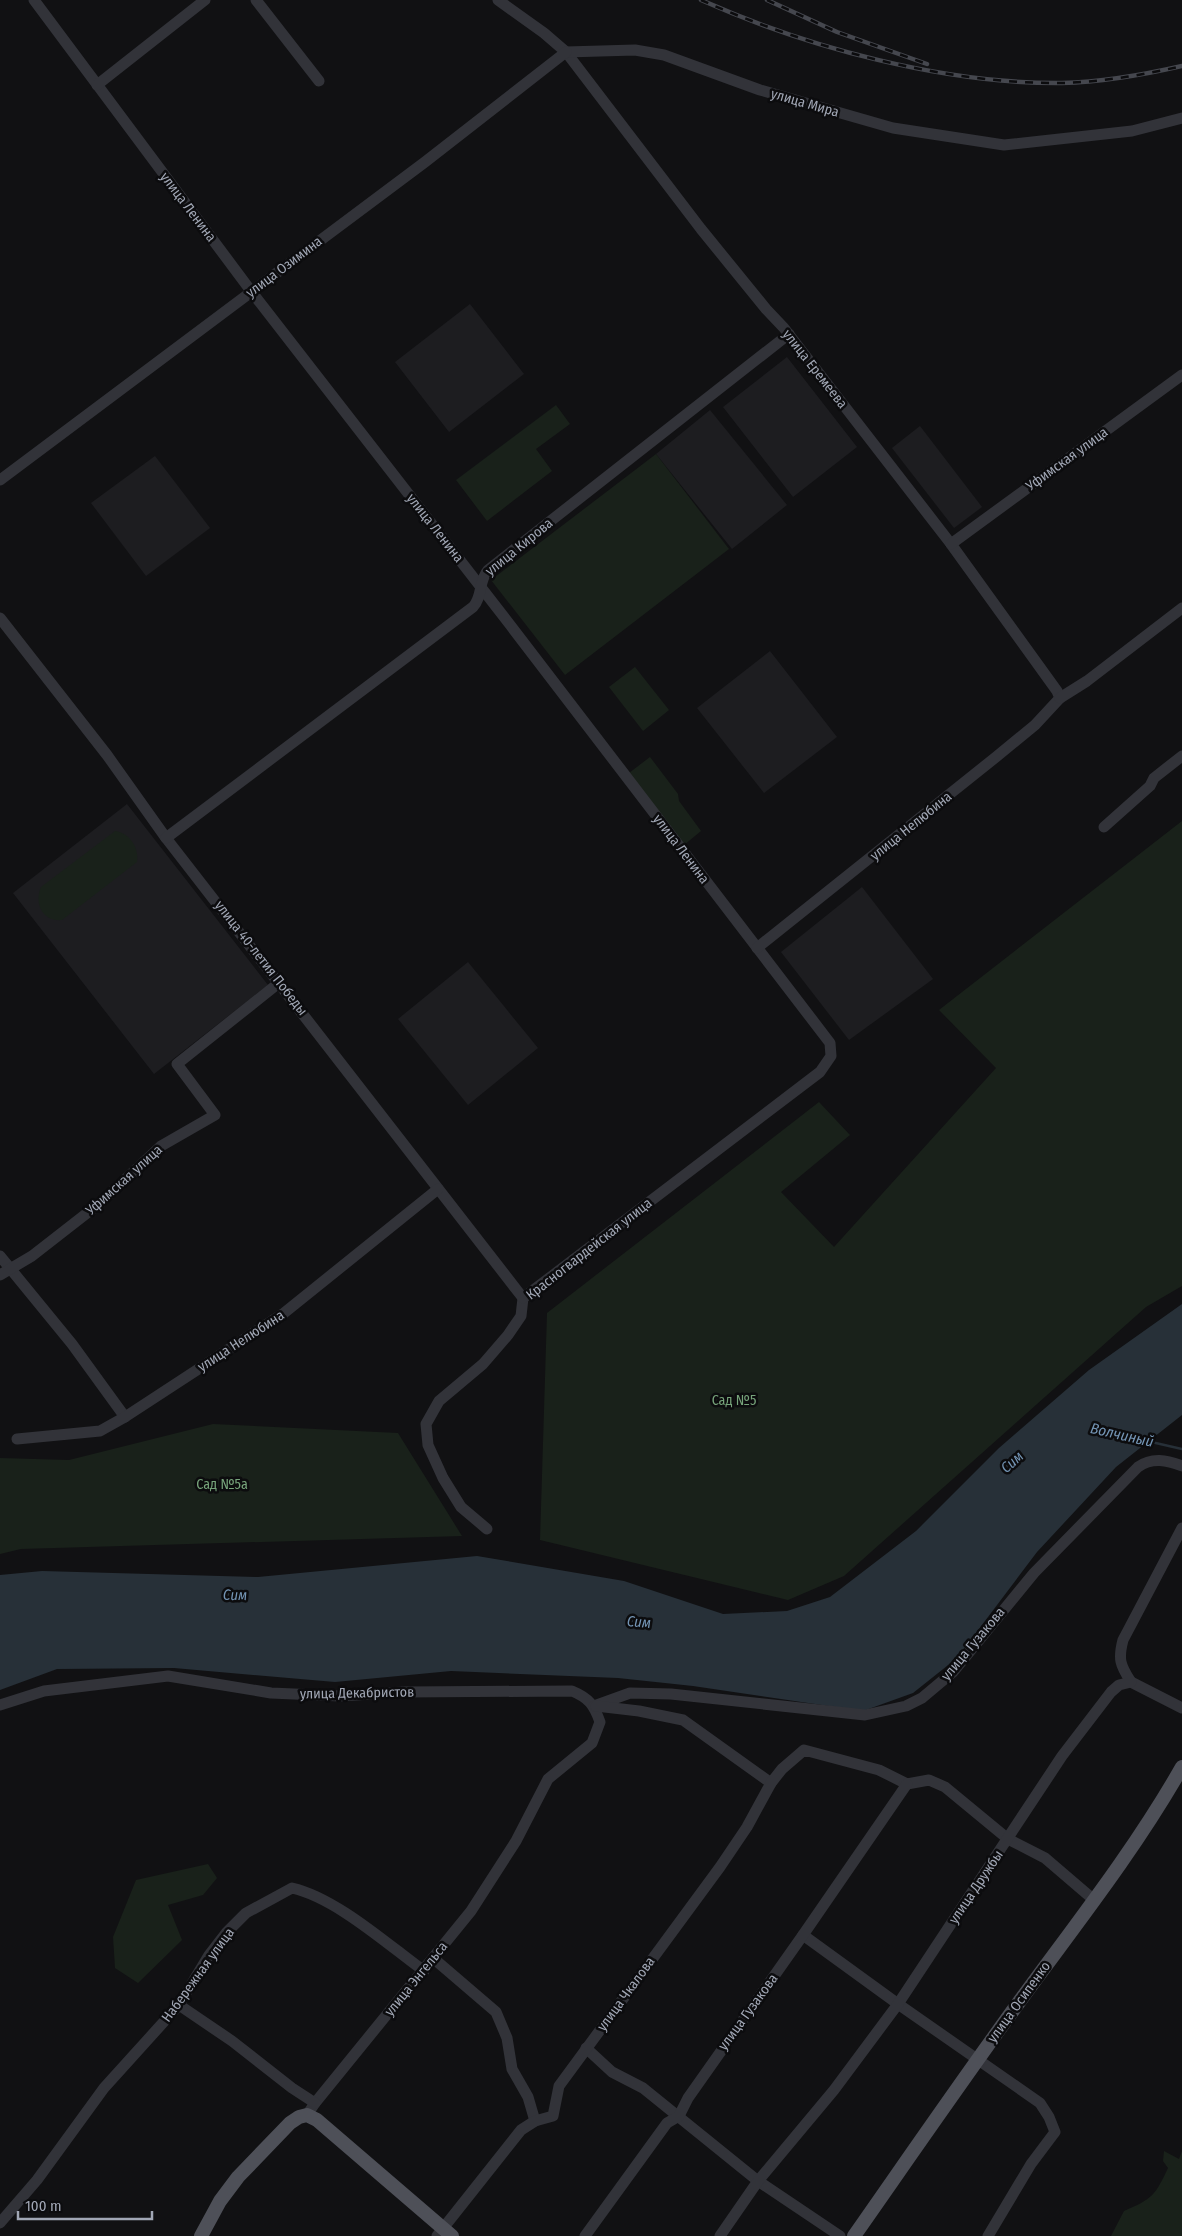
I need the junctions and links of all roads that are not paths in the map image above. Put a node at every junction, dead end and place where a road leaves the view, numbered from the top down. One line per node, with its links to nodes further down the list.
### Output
1 (34, 0): 7 (street, улица Ленина)
2 (205, 0): 7 (street)
3 (256, 0): 6 (street)
4 (498, 0): 5 (street)
5 (566, 52): 8 (street, улица Мира); 9 (street, улица Озимина); 10 (street, улица Еремеева)
6 (319, 82)
7 (97, 84): 9 (street, улица Ленина)
8 (1182, 118)
9 (250, 292): 12 (street, улица Озимина); 14 (street, улица Ленина)
10 (790, 334): 13 (street, улица Еремеева); 14 (street, улица Кирова)
11 (1182, 374): 13 (street, Уфимская улица)
12 (0, 480)
13 (951, 544): 17 (street, улица Еремеева)
14 (480, 586): 20 (street, улица Кирова); 21 (street, улица Ленина)
15 (1182, 608): 17 (street, улица Нелюбина)
16 (0, 618): 20 (street, улица 40-летия Победы)
17 (1058, 695): 21 (street, улица Нелюбина)
18 (1182, 756): 19 (street)
19 (1104, 827)
20 (166, 838): 22 (street, улица 40-летия Победы)
21 (757, 948): 23 (street, улица Ленина)
22 (280, 982): 24 (street, улица 40-летия Победы); 26 (street, Уфимская улица)
23 (831, 1056): 28 (street, Красногвардейская улица)
24 (438, 1189): 28 (street, улица 40-летия Победы); 29 (street, улица Нелюбина)
25 (0, 1256): 26 (street)
26 (10, 1269): 27 (street, Уфимская улица); 29 (street)
27 (0, 1276)
28 (523, 1298): 33 (street, Красногвардейская улица)
29 (125, 1417): 30 (street, улица Нелюбина)
30 (17, 1439)
31 (1182, 1466): 36 (street, улица Гузакова)
32 (1182, 1528): 34 (street)
33 (487, 1529)
34 (1131, 1682): 37 (street); 41 (street, улица Дружбы)
35 (0, 1706): 36 (street, улица Декабристов)
36 (594, 1706): 39 (street); 44 (street, улица Энгельса)
37 (1182, 1708)
38 (1182, 1767): 42 (main road, улица Осипенко)
39 (771, 1783): 40 (street, улица Чкалова); 48 (street, улица Чкалова)
40 (906, 1784): 41 (street); 43 (street, улица Гузакова)
41 (1008, 1839): 42 (street); 46 (street, улица Дружбы)
42 (1094, 1900): 49 (main road, улица Осипенко)
43 (804, 1935): 46 (street); 51 (street, улица Гузакова)
44 (433, 1958): 45 (street, улица Энгельса); 52 (street)
45 (424, 1971): 47 (street, Набережная улица); 50 (street, улица Энгельса)
46 (898, 2004): 49 (street); 53 (street, улица Дружбы)
47 (179, 2005): 50 (street); 54 (street, Набережная улица)
48 (586, 2048): 51 (street); 52 (street, улица Чкалова)
49 (977, 2059): 60 (main road, улица Осипенко); 61 (street)
50 (311, 2109): 55 (main road); 56 (main road, улица Энгельса)
51 (678, 2116): 53 (street); 57 (street, улица Гузакова)
52 (534, 2121): 55 (street, улица Чкалова)
53 (758, 2181): 58 (street, улица Дружбы); 59 (street)
54 (0, 2223)
55 (444, 2233)
56 (201, 2236)
57 (585, 2236)
58 (720, 2236)
59 (840, 2236)
60 (854, 2236)
61 (988, 2236)

